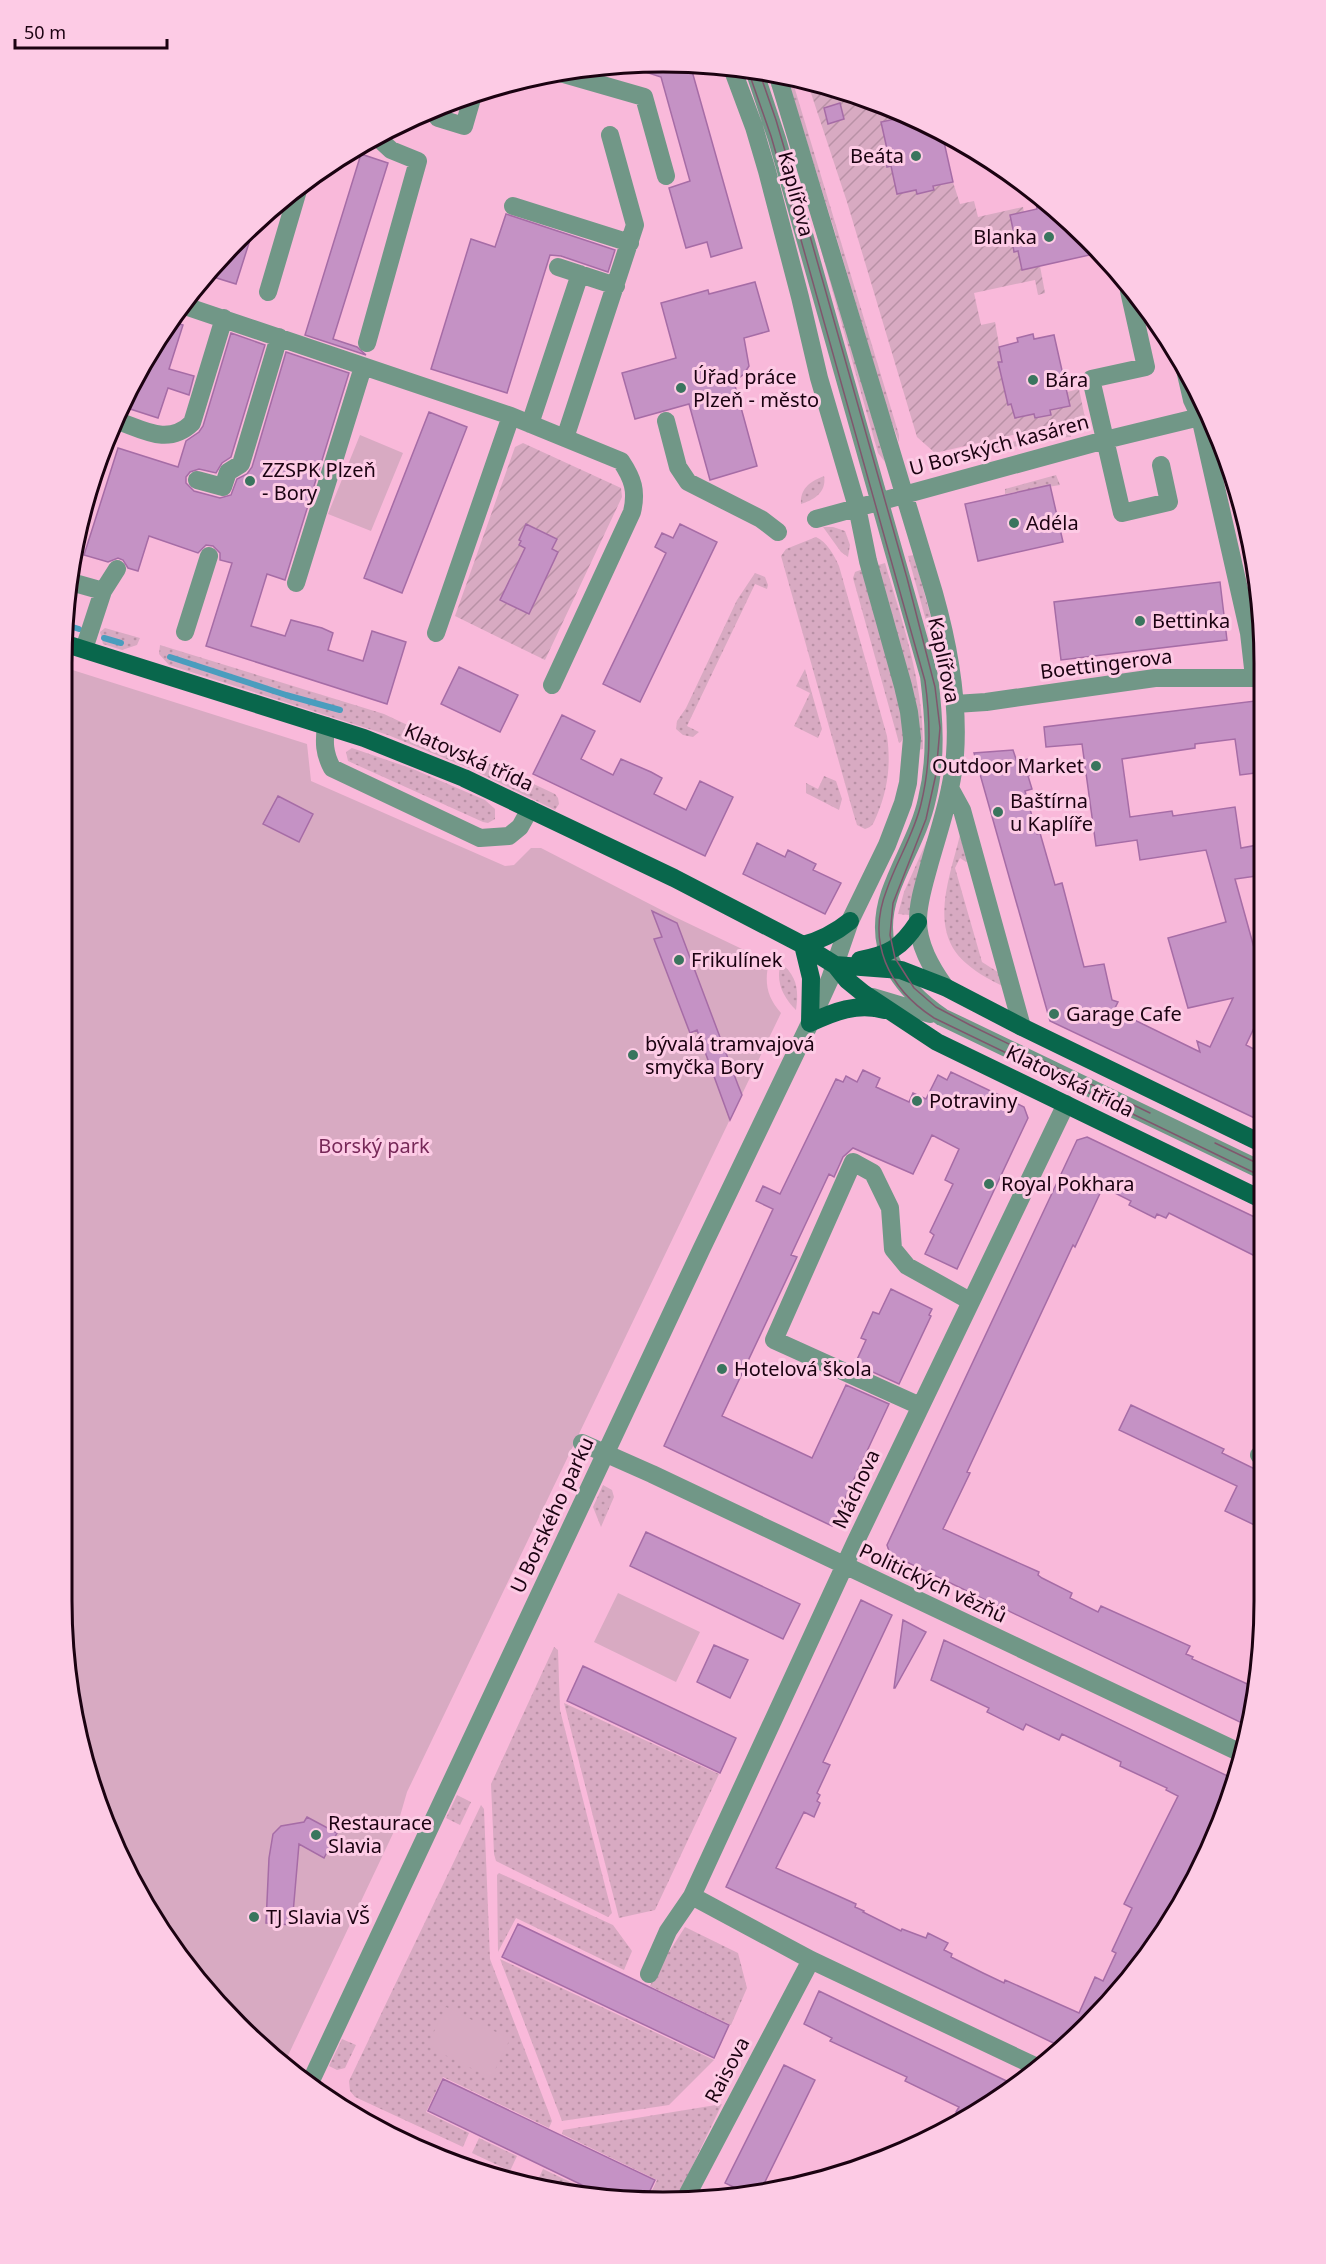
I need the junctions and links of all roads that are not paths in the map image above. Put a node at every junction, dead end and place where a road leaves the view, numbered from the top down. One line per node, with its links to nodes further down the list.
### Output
1 (735, 76): 35 (street, Kaplířova)
2 (579, 78): 9 (street)
3 (757, 80): 34 (street, Kaplířova)
4 (780, 84): 33 (street, Kaplířova)
5 (470, 104): 6 (street)
6 (438, 116)
7 (610, 135): 12 (street)
8 (383, 143): 21 (street)
9 (666, 176)
10 (295, 201): 16 (street)
11 (513, 206): 12 (street)
12 (630, 243): 15 (street)
13 (558, 267): 14 (street)
14 (580, 274): 15 (street); 27 (street)
15 (616, 286): 29 (street)
16 (268, 292)
17 (1132, 302): 30 (street, U Borských kasáren)
18 (191, 308): 19 (street)
19 (224, 318): 20 (street); 26 (street)
20 (279, 337): 22 (street); 32 (street)
21 (367, 343)
22 (363, 367): 23 (street); 40 (street)
23 (510, 416): 27 (street); 45 (street)
24 (1200, 417): 30 (street, U Borských kasáren)
25 (666, 421): 37 (street)
26 (124, 423)
27 (530, 424): 29 (street)
28 (1209, 437): 43 (street)
29 (565, 438): 49 (street)
30 (1105, 440): 31 (street); 33 (street, U Borských kasáren)
31 (1161, 465)
32 (197, 480)
33 (904, 494): 34 (street); 50 (street, Kaplířova)
34 (880, 501): 35 (street); 57 (street, Kaplířova)
35 (857, 507): 36 (street); 54 (street, Kaplířova)
36 (816, 519)
37 (778, 532)
38 (209, 556): 44 (street)
39 (117, 569): 42 (street)
40 (296, 583)
41 (77, 584): 42 (street)
42 (103, 591): 47 (street)
43 (1253, 619)
44 (184, 632)
45 (436, 633)
46 (72, 646): 47 (main road, Klatovská třída)
47 (84, 649): 51 (main road, Klatovská třída)
48 (1254, 678): 50 (street, Boettingerova)
49 (552, 685)
50 (955, 704): 52 (street, Kaplířova)
51 (326, 726): 53 (main road, Klatovská třída); 53 (street)
52 (950, 788): 55 (street, Kaplířova); 64 (street)
53 (530, 809): 56 (main road, Klatovská třída)
54 (850, 921): 56 (main road); 58 (street, Kaplířova)
55 (918, 922): 57 (main road); 59 (street)
56 (803, 945): 58 (main road, Klatovská třída); 63 (main road)
57 (891, 960): 58 (main road); 59 (main road, Klatovská třída); 62 (street, Klatovská třída)
58 (835, 965): 60 (main road, Klatovská třída); 63 (street, U Borského parku)
59 (945, 987): 64 (main road, Klatovská třída)
60 (863, 993): 61 (main road, Klatovská třída); 62 (street, Klatovská třída)
61 (897, 1015): 63 (main road); 65 (main road, Klatovská třída)
62 (942, 1017): 67 (street, Klatovská třída)
63 (810, 1023): 72 (street, U Borského parku)
64 (1022, 1027): 66 (main road, Klatovská třída)
65 (1066, 1104): 68 (main road, Klatovská třída); 69 (street, Máchova)
66 (1254, 1140)
67 (1254, 1167)
68 (1254, 1196)
69 (970, 1301): 70 (street, Máchova); 70 (street)
70 (920, 1406): 73 (street, Máchova)
71 (582, 1443): 72 (street, Politických vězňů)
72 (605, 1454): 73 (street, Politických vězňů); 79 (street, U Borského parku)
73 (844, 1566): 74 (street, Politických vězňů); 75 (street, Máchova)
74 (1235, 1750)
75 (693, 1896): 76 (street); 77 (street, Máchova)
76 (811, 1960): 78 (street); 80 (street, Raisova)
77 (649, 1974)
78 (1030, 2064)
79 (313, 2077)
80 (689, 2191)

